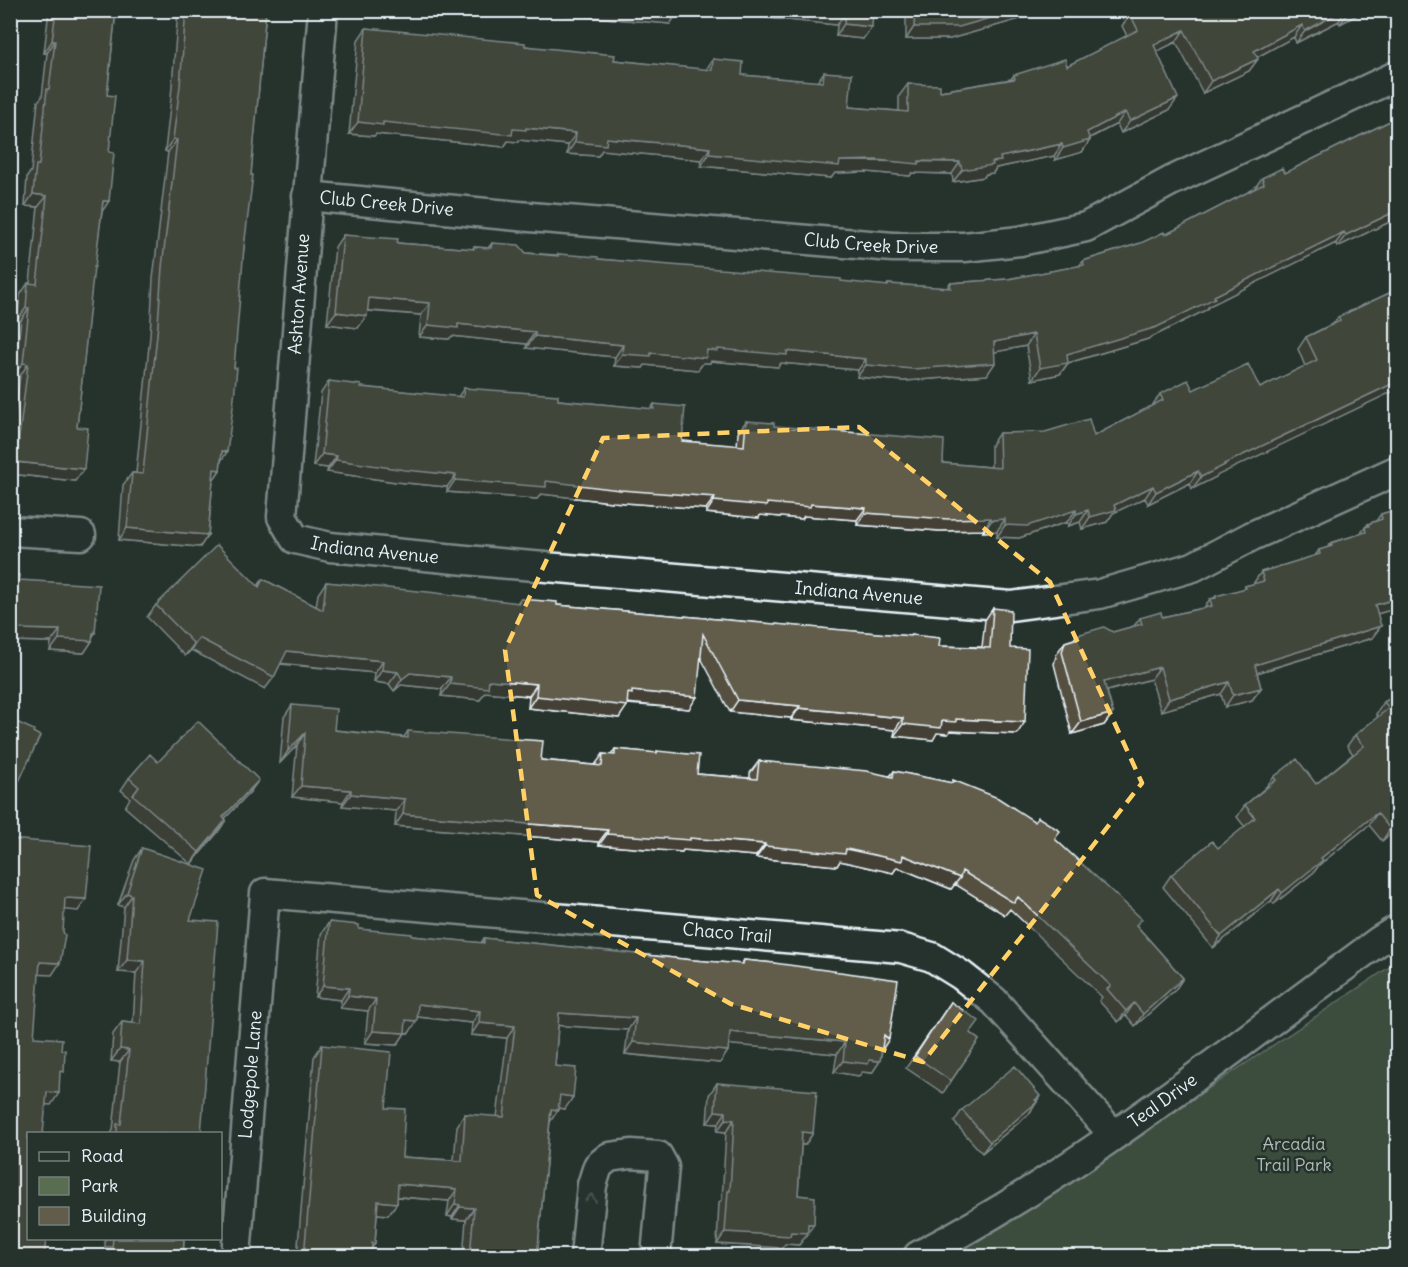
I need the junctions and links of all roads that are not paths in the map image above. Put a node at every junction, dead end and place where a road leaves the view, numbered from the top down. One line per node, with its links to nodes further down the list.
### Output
1 (323, 10): 3 (street, Ashton Avenue)
2 (1398, 75): 3 (street, Club Creek Drive)
3 (307, 196): 7 (street, Ashton Avenue)
4 (1398, 470): 7 (street, Indiana Avenue)
5 (10, 531): 6 (street)
6 (81, 535)
7 (295, 539)
8 (265, 893): 10 (street, Chaco Trail); 11 (street, Lodgepole Lane)
9 (1398, 929): 10 (street, Teal Drive)
10 (1114, 1135): 14 (street, Teal Drive)
11 (236, 1257)
12 (585, 1257): 13 (street, one-way to 13)
13 (656, 1257)
14 (918, 1257)

